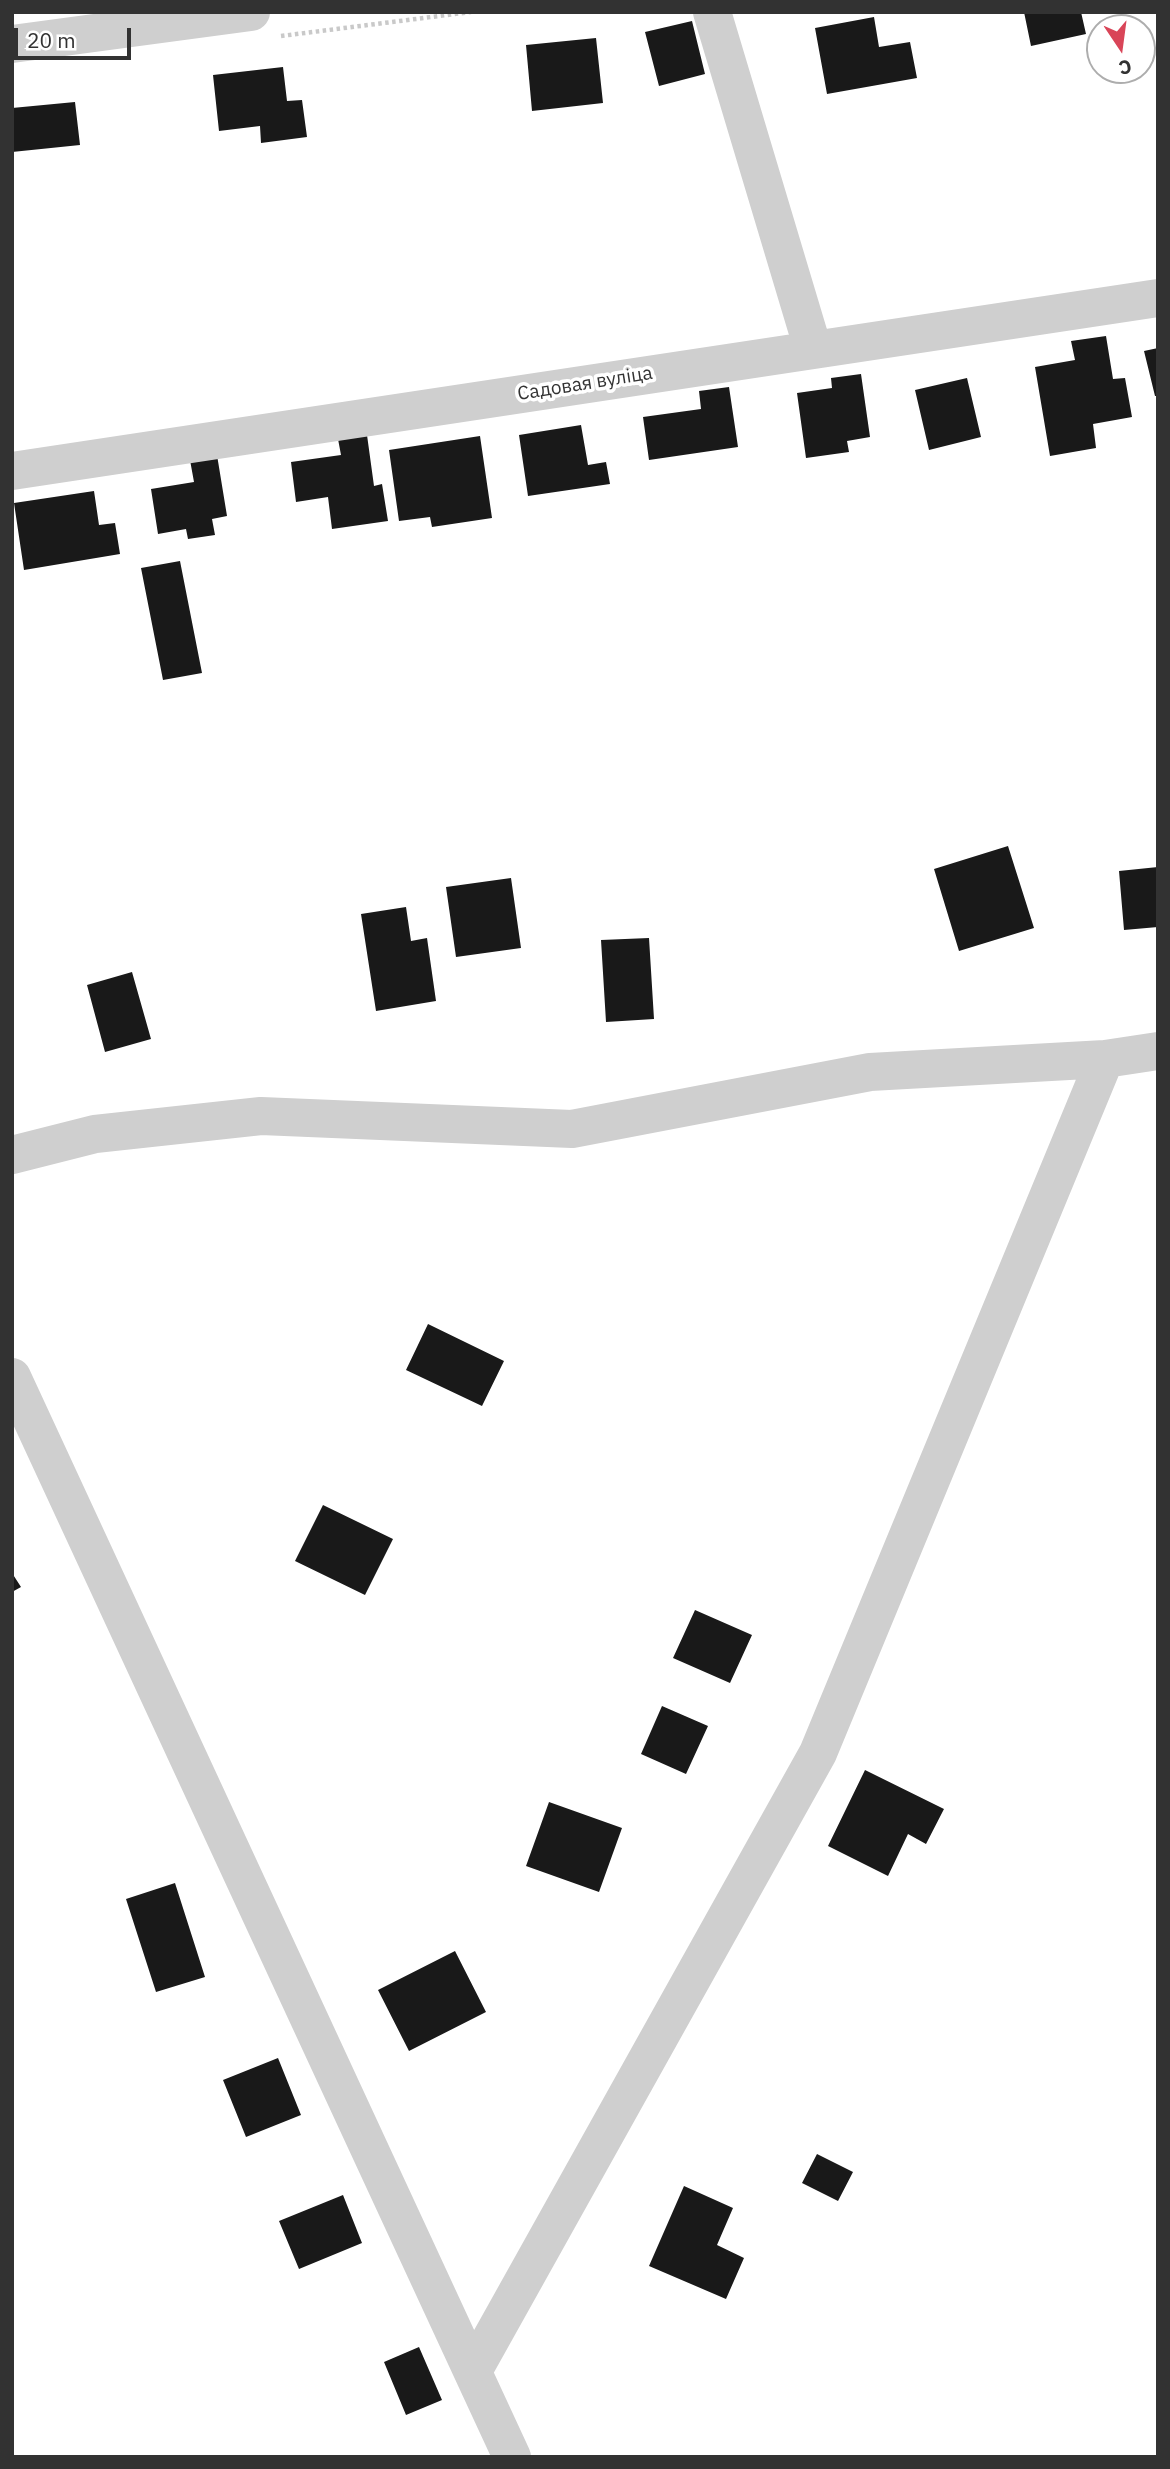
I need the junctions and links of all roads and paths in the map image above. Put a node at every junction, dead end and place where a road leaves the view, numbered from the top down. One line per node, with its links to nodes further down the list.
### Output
1 (251, 12): 3 (street)
2 (712, 12): 5 (street)
3 (12, 44)
4 (1158, 298): 5 (street, Садовая вуліца)
5 (813, 349): 6 (street, Садовая вуліца)
6 (12, 471)
7 (1158, 1051): 8 (street)
8 (1105, 1059): 9 (street); 11 (street)
9 (12, 1155)
10 (12, 1377): 11 (street)
11 (473, 2371): 12 (street)
12 (512, 2457)

